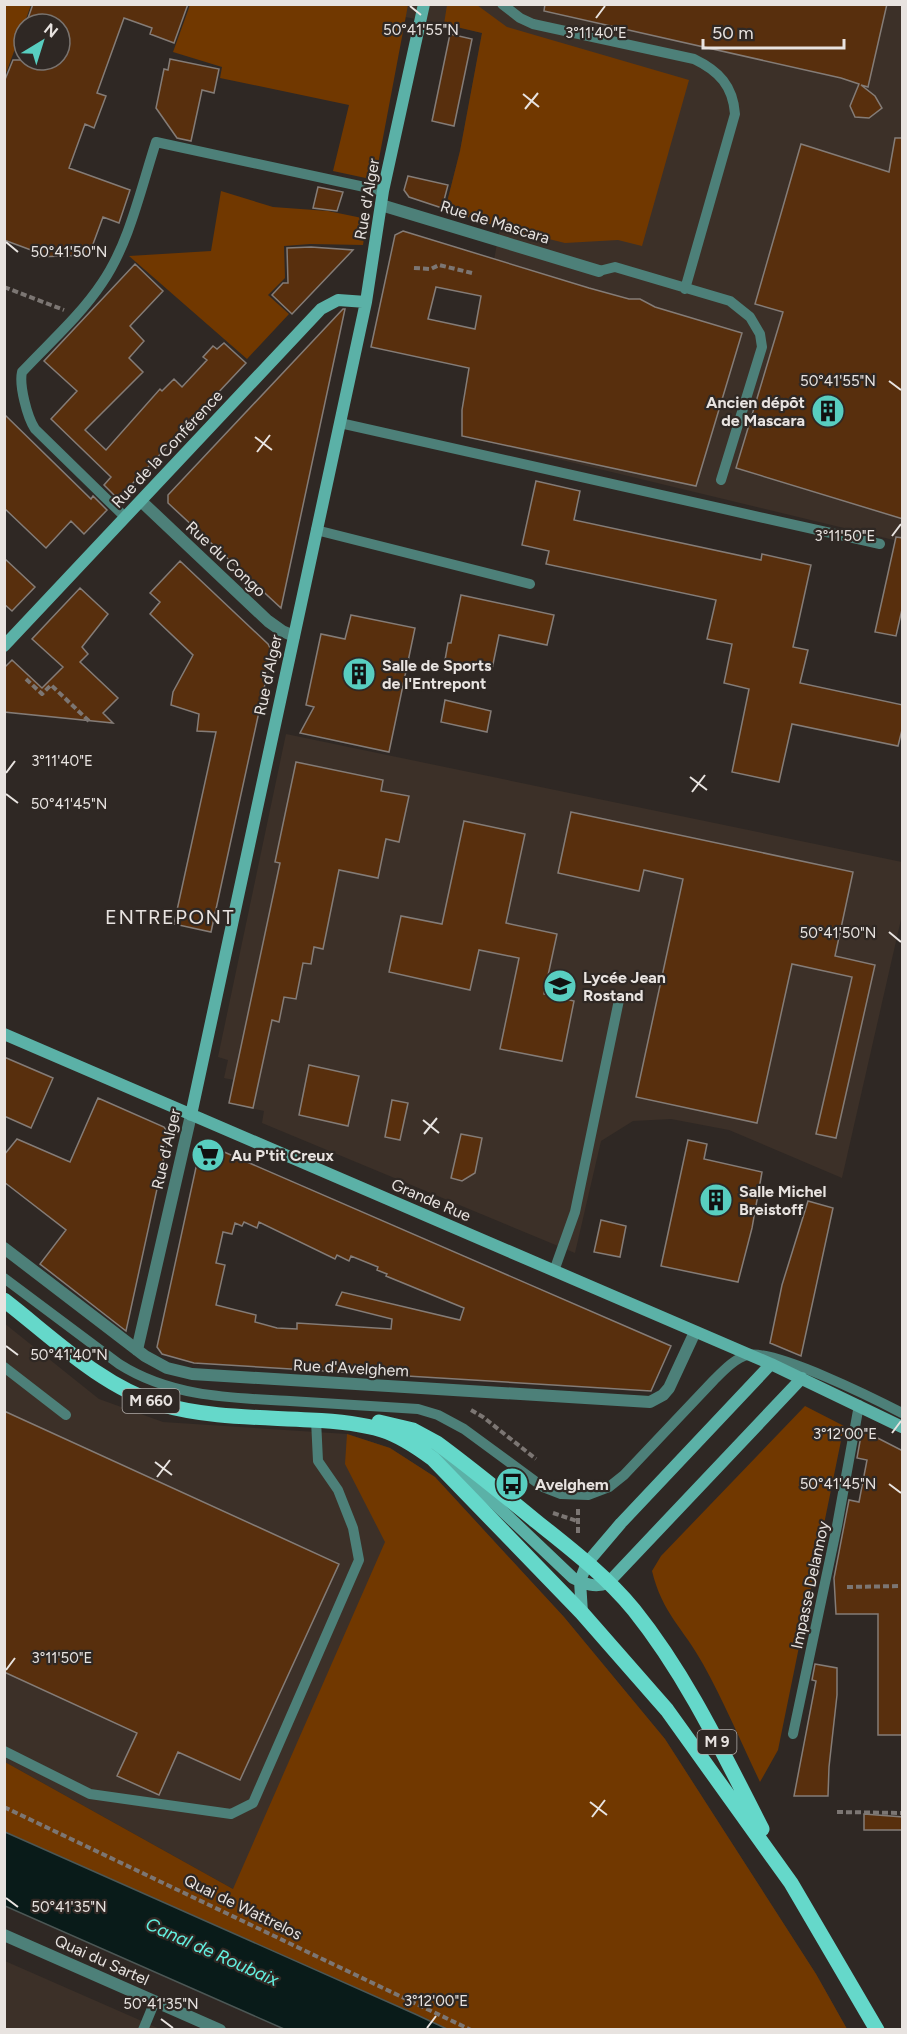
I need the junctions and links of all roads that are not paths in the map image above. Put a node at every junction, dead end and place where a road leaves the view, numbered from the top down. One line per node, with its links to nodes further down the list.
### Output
1 (424, 4): 3 (street, Rue d'Alger)
2 (502, 4): 6 (lane)
3 (383, 191): 4 (street, Rue d'Alger); 11 (lane)
4 (381, 205): 5 (street, Rue de Mascara); 7 (street, Rue d'Alger)
5 (599, 271): 6 (lane)
6 (685, 289): 9 (lane)
7 (366, 302): 8 (street, Rue d'Alger); 10 (street, Rue de la Conférence)
8 (340, 423): 12 (street, Rue d'Alger); 13 (lane)
9 (721, 480)
10 (141, 501): 11 (street, Rue de la Conférence); 15 (street, Rue du Congo)
11 (125, 517): 16 (street, Rue de la Conférence)
12 (316, 530): 14 (lane); 15 (street, Rue d'Alger)
13 (880, 544)
14 (531, 584)
15 (294, 636): 19 (street, Rue d'Alger)
16 (4, 646)
17 (619, 1000): 21 (lane)
18 (4, 1034): 19 (street, Grande Rue)
19 (191, 1115): 21 (street, Grande Rue); 25 (street, Rue d'Alger)
20 (4, 1248): 25 (street, Rue d'Avelghem)
21 (554, 1271): 24 (street, Grande Rue)
22 (4, 1278): 26 (lane)
23 (4, 1300): 33 (main road, M 660)
24 (695, 1332): 25 (street, Rue d'Avelghem); 26 (street, Grande Rue)
25 (137, 1350)
26 (748, 1355): 27 (street, Grande Rue); 31 (lane)
27 (771, 1364): 29 (street, Grande Rue); 36 (street)
28 (4, 1367): 32 (lane)
29 (802, 1378): 30 (street, Grande Rue); 38 (street)
30 (859, 1406): 34 (street, Grande Rue); 40 (lane, Impasse Delannoy)
31 (903, 1413)
32 (66, 1415)
33 (322, 1421): 35 (main road, M 660); 36 (main road, M 660); 41 (lane)
34 (903, 1427)
35 (381, 1430): 37 (street); 39 (main road, M 660)
36 (587, 1563): 37 (street); 38 (main road, M 9)
37 (580, 1581): 38 (street); 39 (street)
38 (608, 1583): 42 (main road, M 9)
39 (582, 1613): 42 (main road, M 9)
40 (794, 1734)
41 (4, 1750)
42 (790, 1884): 45 (main road, M 9)
43 (4, 1935): 44 (street, Quai du Sartel)
44 (155, 2001): 46 (lane); 47 (street, Quai du Sartel)
45 (863, 2002): 48 (main road, M 9); 49 (main road, M 9)
46 (143, 2030)
47 (220, 2030)
48 (877, 2030)
49 (883, 2030)

